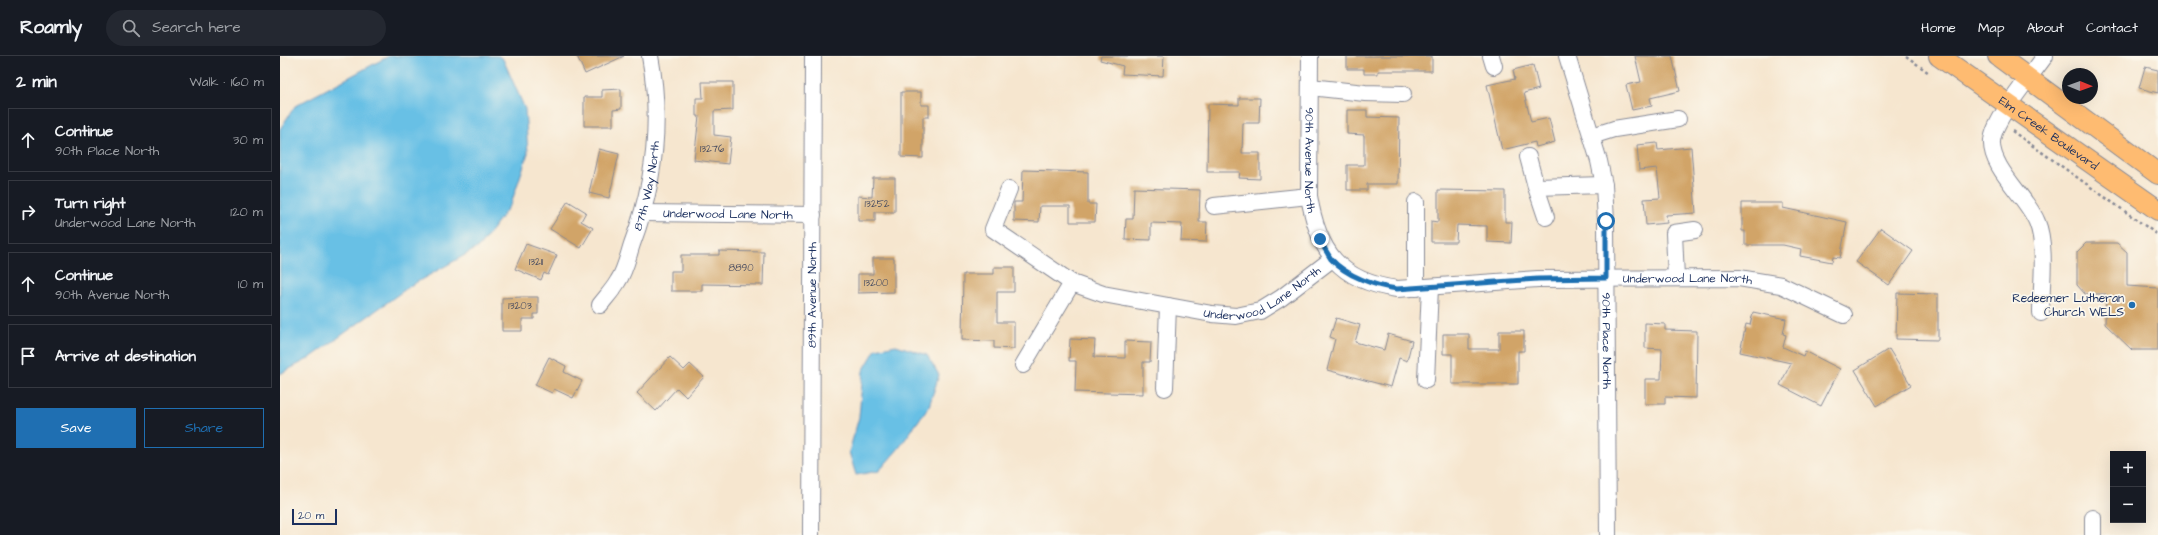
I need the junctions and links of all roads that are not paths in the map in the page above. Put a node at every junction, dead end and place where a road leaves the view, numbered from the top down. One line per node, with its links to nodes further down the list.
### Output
1 (650, 56): 23 (street, 87th Way North)
2 (813, 56): 24 (street, 89th Avenue North)
3 (1310, 56): 9 (street, 90th Avenue North)
4 (1567, 56): 13 (street, 90th Place North)
5 (1940, 56): 11 (main road, Elm Creek Boulevard)
6 (1998, 56): 8 (main road)
7 (2045, 56): 8 (street)
8 (2028, 79): 11 (street); 15 (main road)
9 (1310, 87): 10 (street); 19 (street, 90th Avenue North)
10 (1403, 94)
11 (2004, 113): 22 (main road, Elm Creek Boulevard); 34 (street)
12 (1678, 119): 13 (street)
13 (1592, 136): 16 (street, 90th Place North)
14 (1528, 157): 17 (street)
15 (2158, 174)
16 (1604, 186): 17 (street); 28 (street, 90th Place North)
17 (1536, 187): 25 (street)
18 (1009, 189): 30 (street, Underwood Lane North)
19 (1309, 196): 21 (street); 27 (street, 90th Avenue North)
20 (1416, 202): 31 (street)
21 (1214, 206)
22 (2158, 210)
23 (644, 213): 24 (street, Underwood Lane North); 32 (street, 87th Way North)
24 (813, 215): 40 (street, 89th Avenue North)
25 (1546, 217)
26 (1695, 230): 29 (street)
27 (1332, 259): 31 (street, Underwood Lane North); 33 (street, Underwood Lane North)
28 (1606, 278): 29 (street, Underwood Lane North); 31 (street, Underwood Lane North); 41 (street, 90th Place North)
29 (1676, 278): 35 (street, Underwood Lane North)
30 (1072, 283): 33 (street, Underwood Lane North); 36 (street)
31 (1423, 288): 37 (street)
32 (600, 305)
33 (1168, 306): 38 (street)
34 (2041, 313)
35 (1844, 315)
36 (1023, 365)
37 (1426, 380)
38 (1165, 388)
39 (2093, 518): 42 (street)
40 (811, 535)
41 (1608, 535)
42 (2093, 535)

